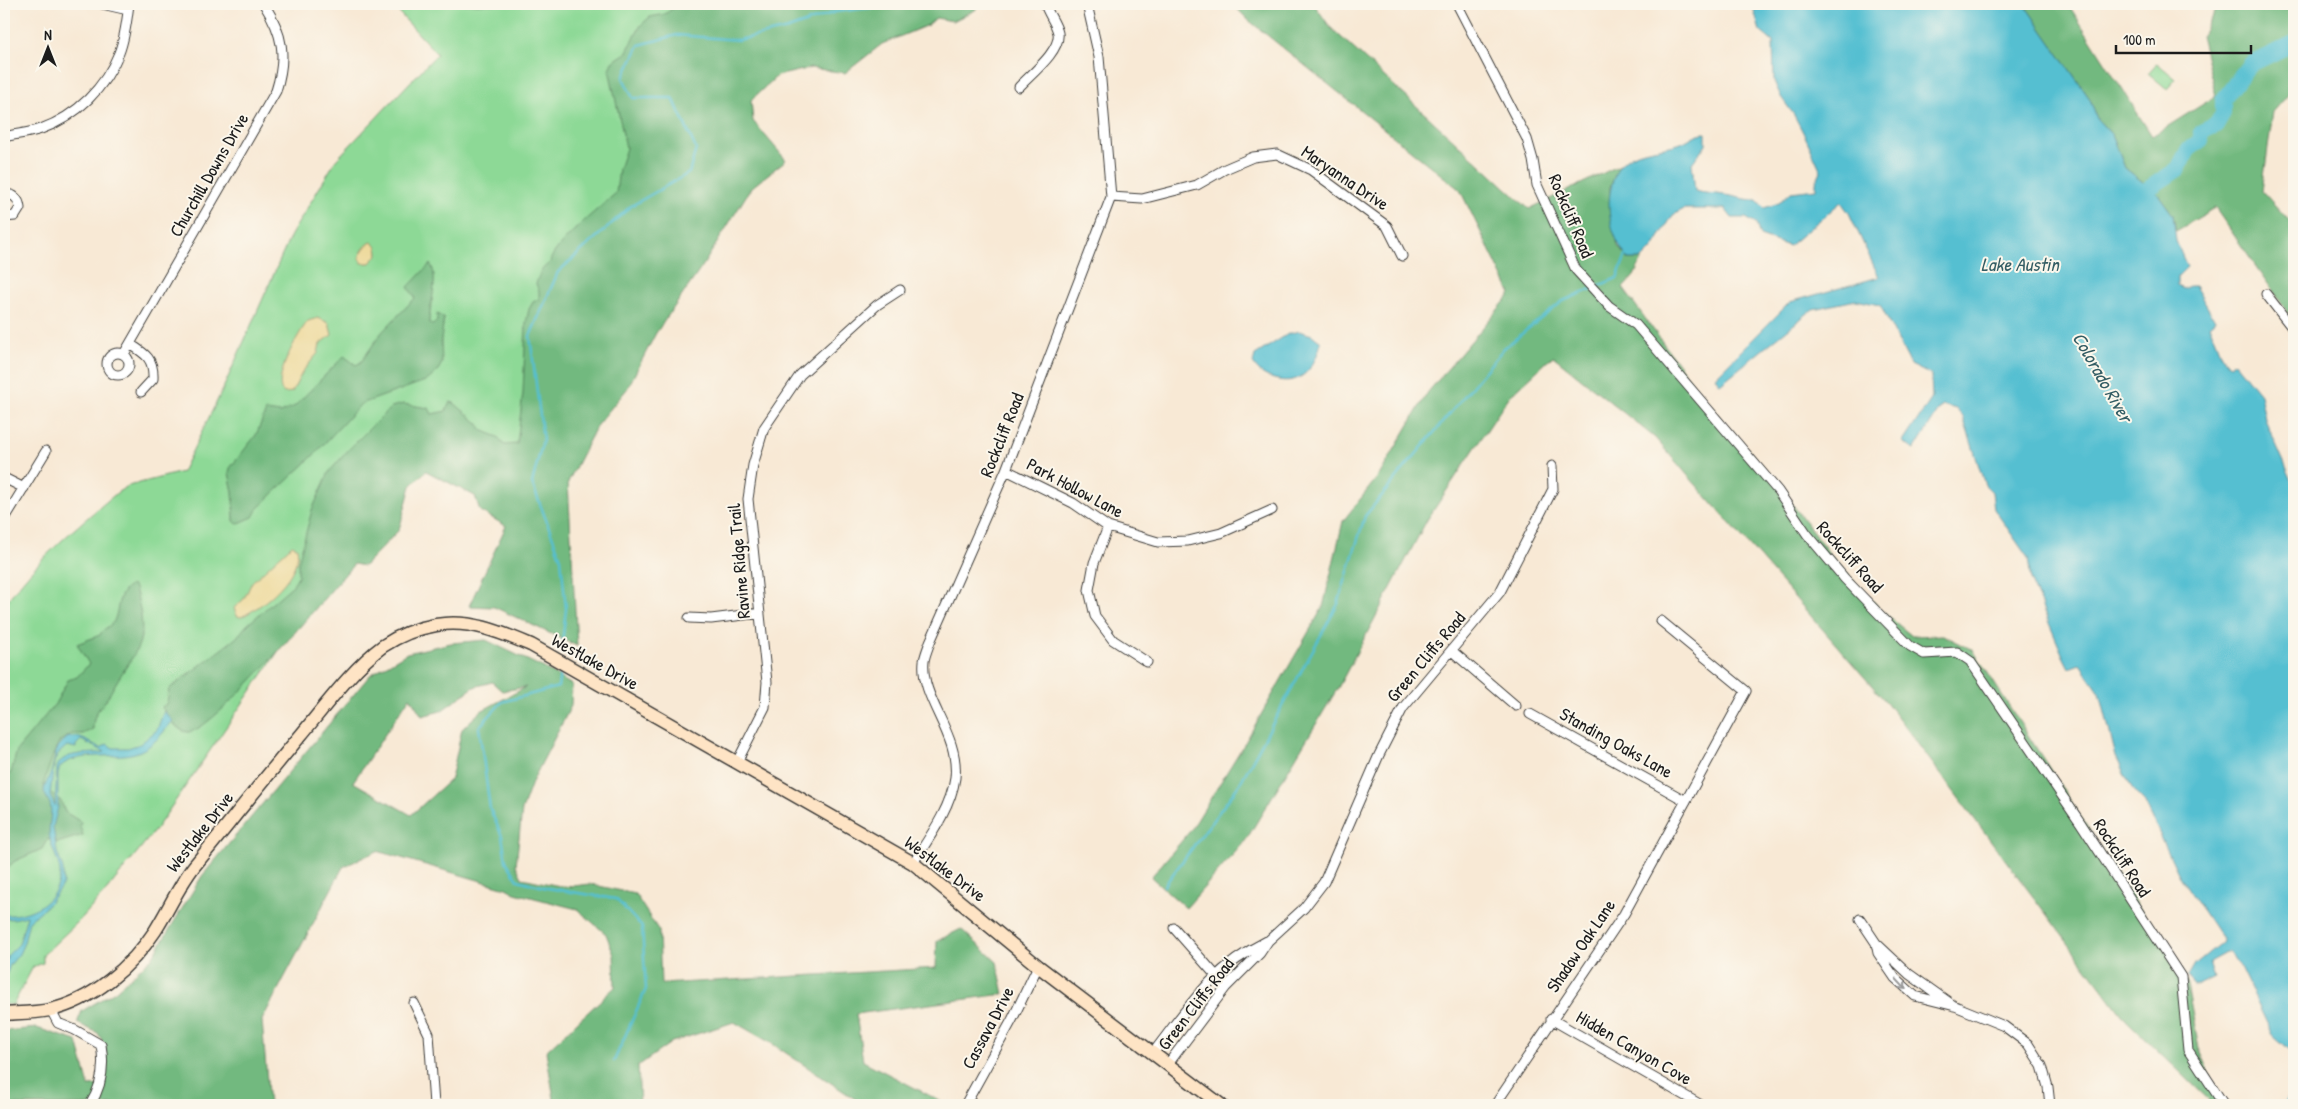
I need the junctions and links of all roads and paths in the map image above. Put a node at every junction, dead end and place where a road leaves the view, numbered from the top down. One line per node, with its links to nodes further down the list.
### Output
1 (102, 4): 6 (street)
2 (264, 4): 16 (street, Churchill Downs Drive)
3 (1045, 4): 7 (street)
4 (1088, 4): 10 (street, Rockcliff Road)
5 (1457, 4): 58 (street, Rockcliff Road)
6 (129, 7): 8 (street)
7 (1019, 86)
8 (4, 137)
9 (4, 196): 11 (street)
10 (1111, 198): 12 (street, Maryanna Drive); 21 (street, Rockcliff Road)
11 (4, 217)
12 (1402, 256)
13 (900, 290): 27 (street, Ravine Ridge Trail)
14 (2266, 294): 15 (street)
15 (2294, 330)
16 (130, 344): 17 (street, Churchill Downs Drive); 18 (street)
17 (124, 354)
18 (141, 392)
19 (46, 451): 23 (street)
20 (1552, 466): 30 (street, Green Cliffs Road)
21 (1006, 470): 26 (street, Park Hollow Lane); 36 (street, Rockcliff Road)
22 (4, 478): 23 (street)
23 (24, 488): 25 (street)
24 (1272, 510): 26 (street, Park Hollow Lane)
25 (4, 520)
26 (1108, 527): 31 (street)
27 (760, 613): 28 (street); 34 (street, Ravine Ridge Trail)
28 (689, 618)
29 (1661, 621): 35 (street, Shadow Oak Lane)
30 (1452, 651): 32 (street); 39 (street, Green Cliffs Road)
31 (1147, 662)
32 (1516, 706)
33 (1530, 714): 35 (street, Standing Oaks Lane)
34 (737, 762): 36 (street, Westlake Drive); 46 (street, Westlake Drive)
35 (1686, 801): 48 (street, Shadow Oak Lane)
36 (913, 864): 41 (street, Westlake Drive)
37 (1860, 919): 40 (street)
38 (1174, 928): 42 (street)
39 (1268, 941): 42 (street, Green Cliffs Road); 43 (street, Green Cliffs Road)
40 (1876, 943): 45 (street); 45 (street, one-way to 45)
41 (1038, 966): 49 (street, Westlake Drive); 53 (street, Cassava Drive)
42 (1216, 975): 43 (street); 49 (street, Green Cliffs Road)
43 (1226, 987): 50 (street, Green Cliffs Road)
44 (414, 1003): 52 (street)
45 (1955, 1006): 57 (street)
46 (51, 1010): 47 (street, Westlake Drive); 51 (street)
47 (4, 1014)
48 (1551, 1019): 55 (street, Shadow Oak Lane); 56 (street, Hidden Canyon Cove)
49 (1153, 1053): 50 (street, Westlake Drive)
50 (1168, 1064): 54 (street, Westlake Drive)
51 (90, 1105)
52 (434, 1105)
53 (964, 1105)
54 (1221, 1105)
55 (1495, 1105)
56 (1701, 1105)
57 (2050, 1105)
58 (2224, 1105)

